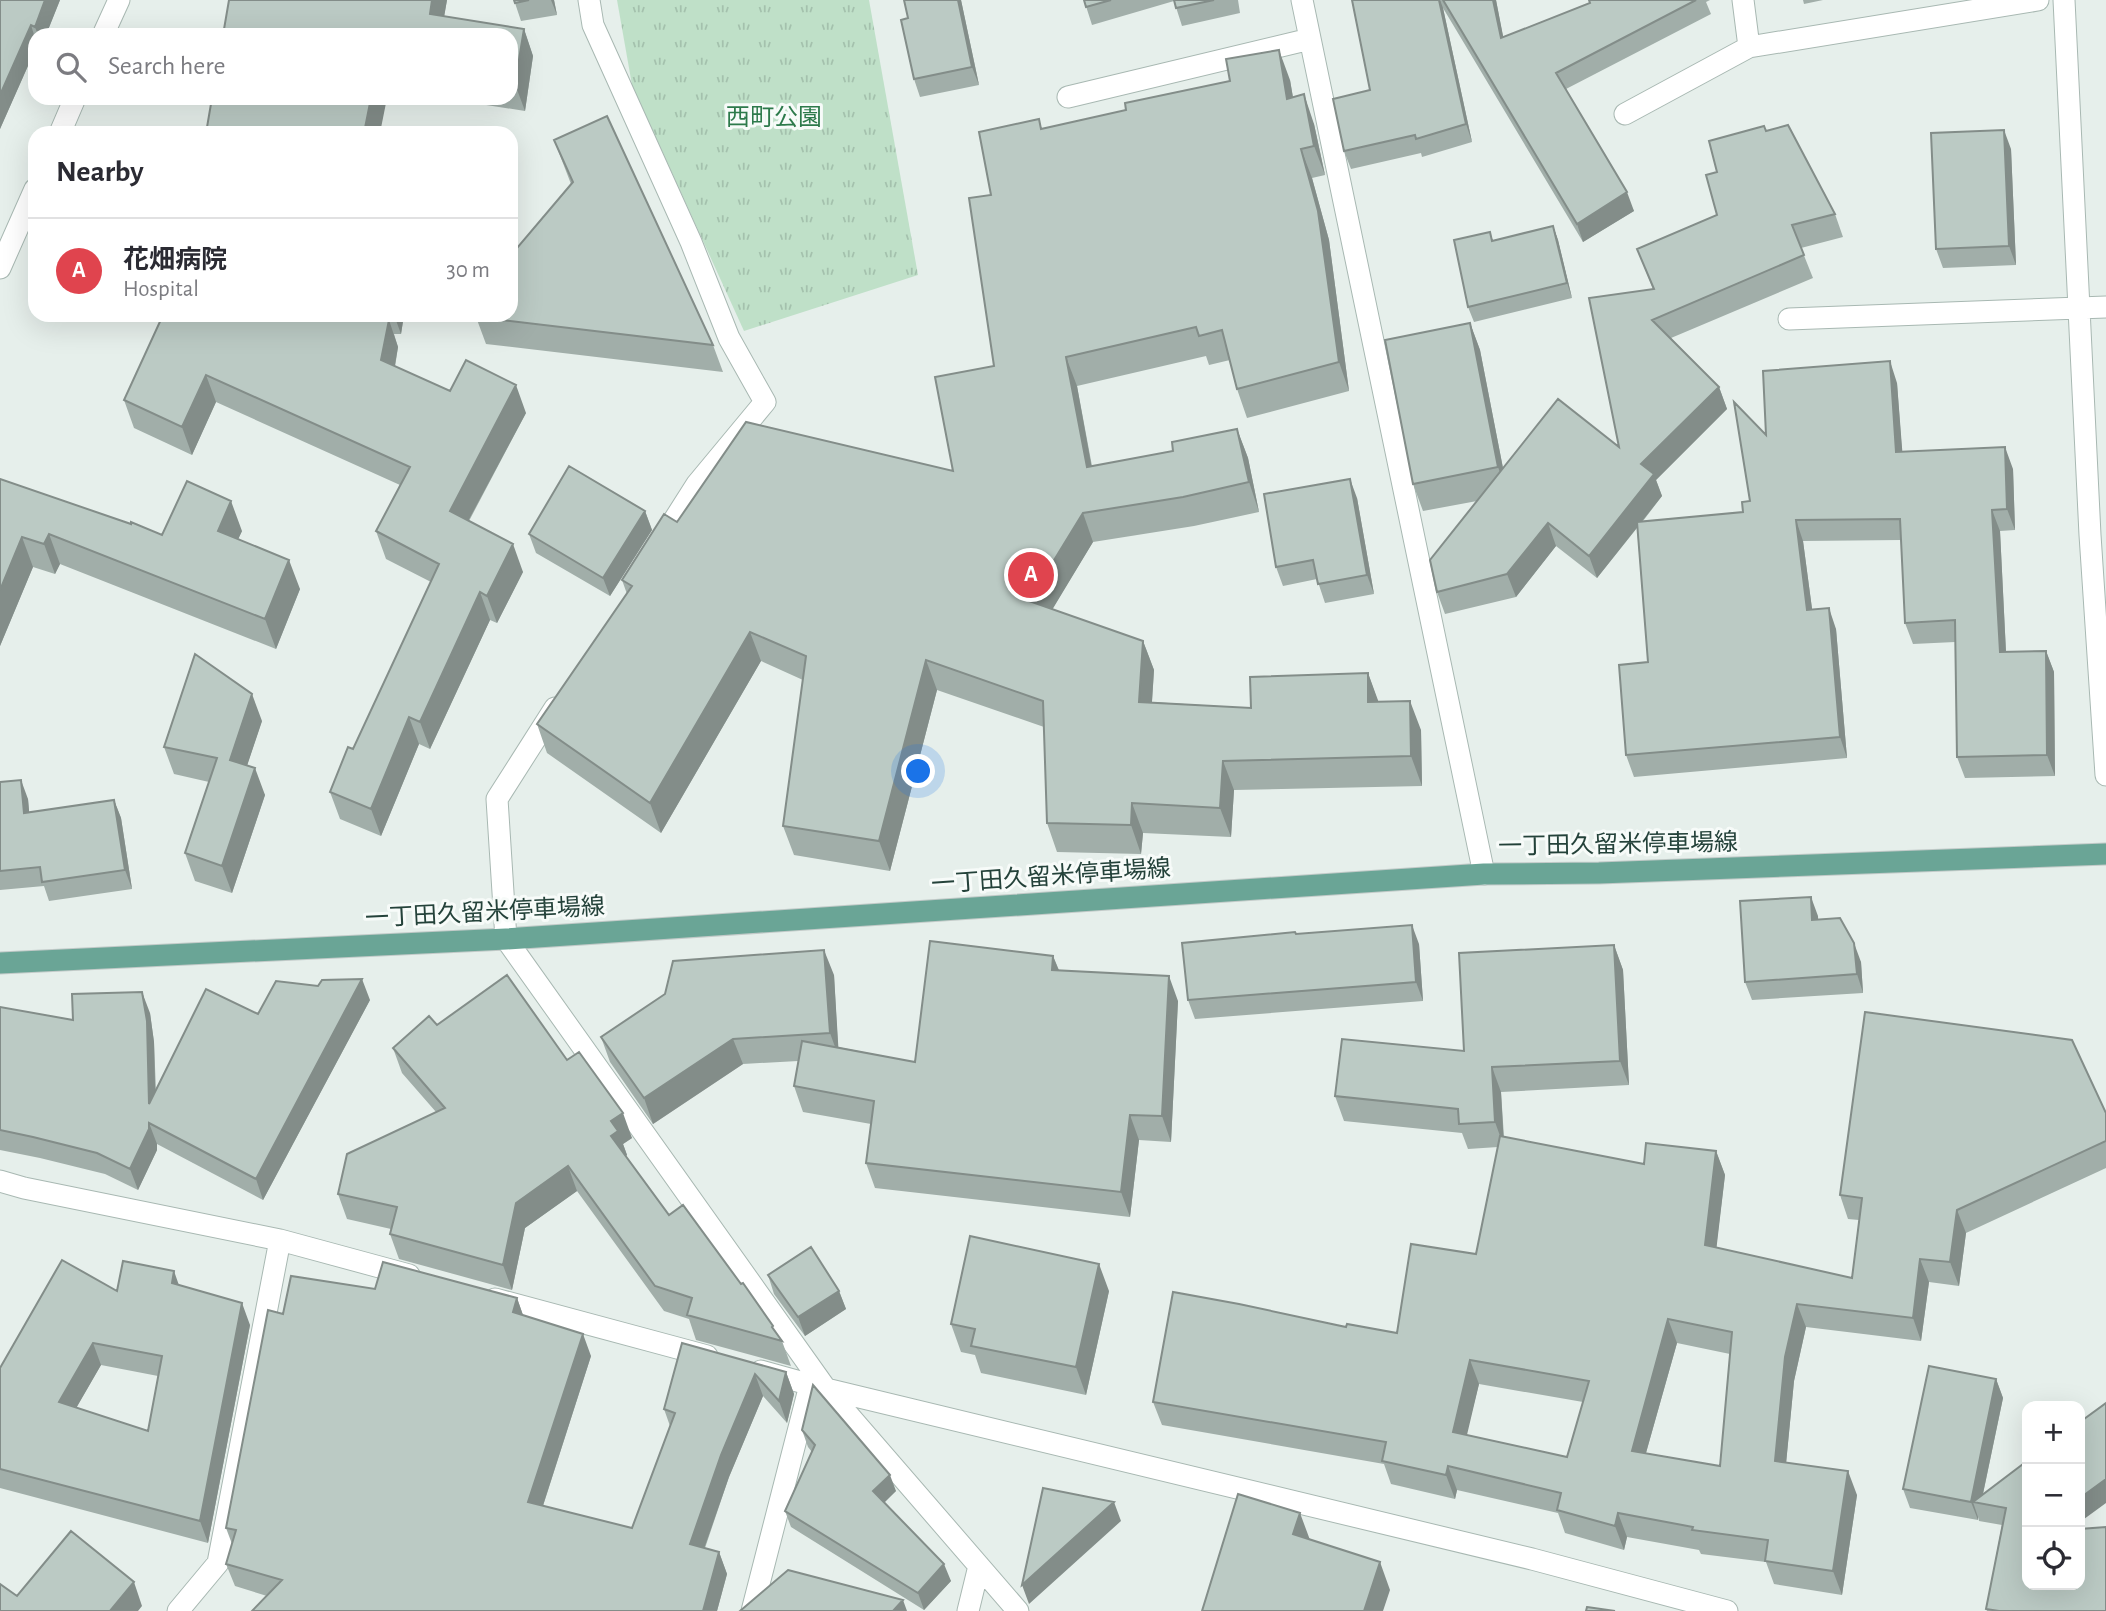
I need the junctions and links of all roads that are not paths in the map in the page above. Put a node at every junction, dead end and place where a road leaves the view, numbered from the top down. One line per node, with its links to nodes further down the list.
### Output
1 (119, 0): 7 (street)
2 (589, 0): 19 (street)
3 (1302, 0): 8 (street)
4 (1743, 0): 9 (street)
5 (2038, 0): 9 (street)
6 (2064, 0): 17 (street)
7 (106, 28)
8 (1310, 39): 10 (street); 23 (street)
9 (1749, 47): 12 (street)
10 (1069, 97)
11 (72, 105): 13 (street)
12 (1625, 114)
13 (63, 126)
14 (28, 205): 15 (street)
15 (0, 268)
16 (2106, 307): 17 (street)
17 (2079, 309): 18 (street); 21 (street)
18 (1789, 319)
19 (652, 554)
20 (564, 694): 24 (street)
21 (2106, 775)
22 (2106, 854): 23 (main road, 一丁田久留米停車場線)
23 (1484, 874): 24 (main road, 一丁田久留米停車場線)
24 (506, 939): 25 (main road, 一丁田久留米停車場線); 30 (street)
25 (0, 963)
26 (0, 1181): 27 (street)
27 (280, 1240): 28 (street); 32 (street)
28 (426, 1280)
29 (479, 1294): 30 (street)
30 (818, 1387): 31 (street); 33 (street); 36 (street)
31 (979, 1566): 34 (street); 35 (street)
32 (178, 1611)
33 (752, 1611)
34 (968, 1611)
35 (1018, 1611)
36 (1727, 1611)

